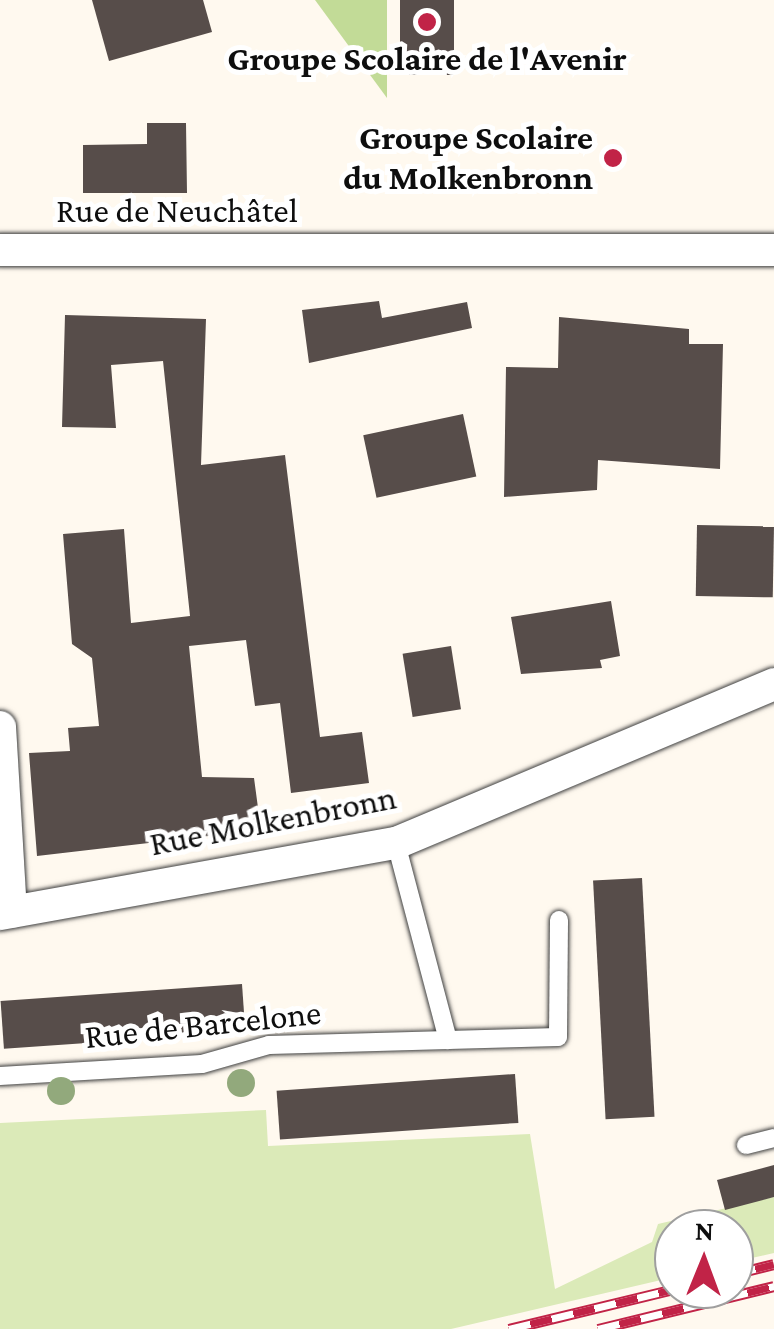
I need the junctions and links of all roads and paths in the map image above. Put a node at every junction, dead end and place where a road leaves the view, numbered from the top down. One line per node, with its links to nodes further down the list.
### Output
1 (0, 250): 2 (street, Rue de Neuchâtel)
2 (774, 250)
3 (774, 684): 5 (street, Rue Molkenbronn)
4 (0, 727): 6 (street)
5 (396, 843): 6 (street, Rue Molkenbronn); 8 (lane)
6 (5, 913)
7 (560, 920): 8 (lane, Rue de Barcelone)
8 (448, 1040): 9 (lane, Rue de Barcelone)
9 (0, 1076)
10 (774, 1138): 11 (lane)
11 (746, 1146)

